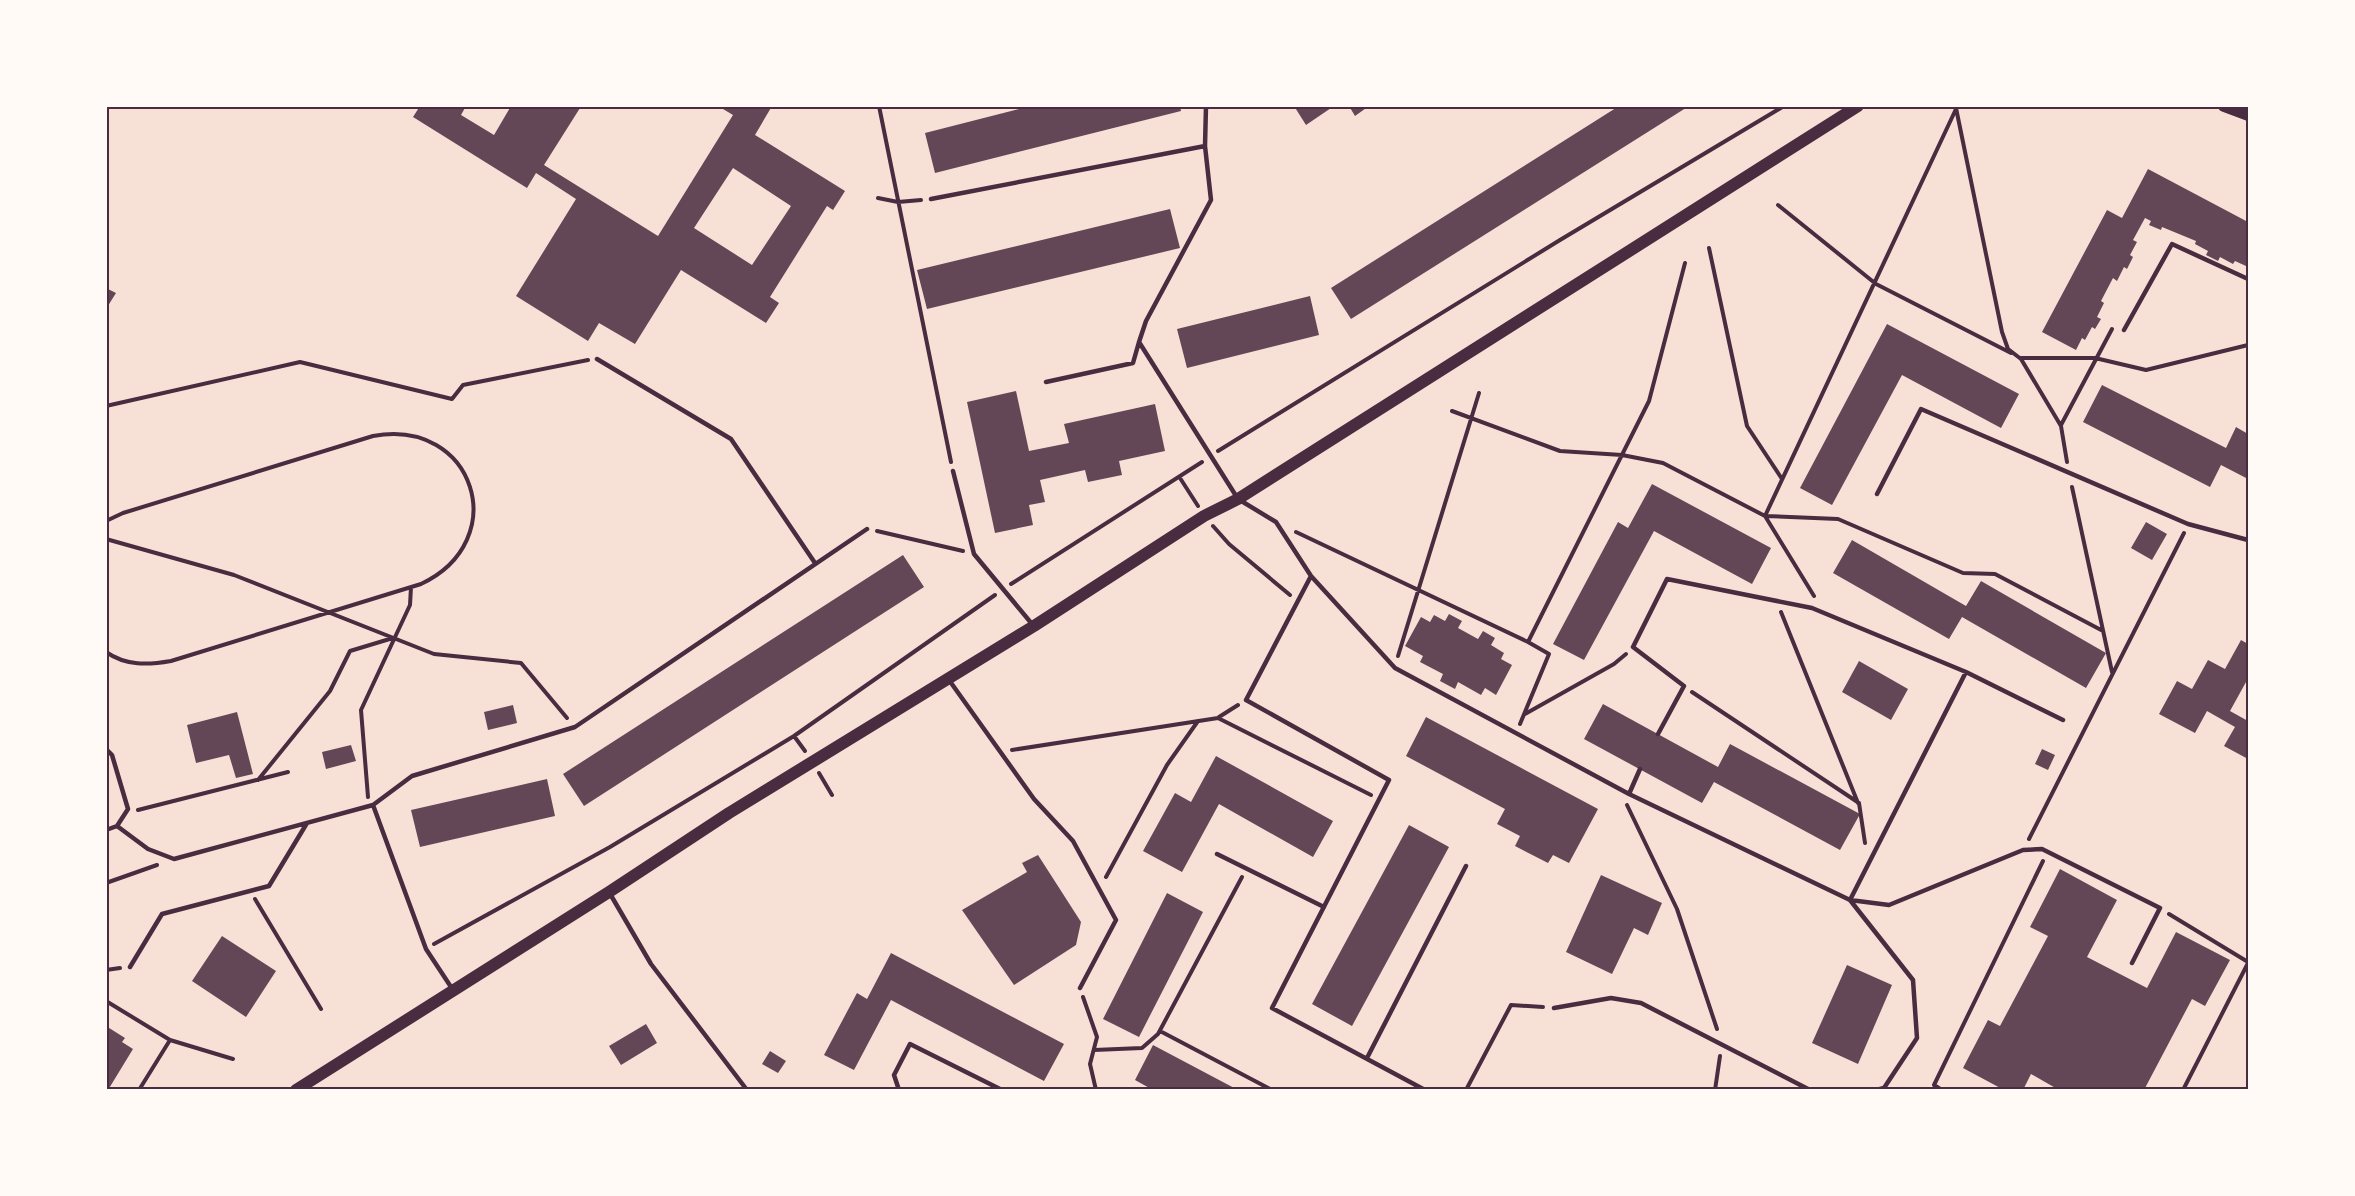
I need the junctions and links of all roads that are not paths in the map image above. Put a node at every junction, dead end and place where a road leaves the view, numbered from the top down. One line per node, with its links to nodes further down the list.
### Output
1 (1206, 106): 5 (lane)
2 (1858, 106): 14 (main road)
3 (2224, 106): 4 (main road)
4 (2248, 115)
5 (1204, 146): 6 (lane); 9 (lane)
6 (931, 199)
7 (2248, 279): 8 (lane)
8 (2124, 330)
9 (1139, 342): 11 (lane); 14 (lane)
10 (597, 359): 17 (lane)
11 (1046, 382)
12 (953, 471): 19 (lane)
13 (1877, 494): 16 (lane)
14 (1238, 499): 18 (lane); 19 (main road)
15 (867, 529): 17 (lane)
16 (2248, 540)
17 (815, 563): 27 (lane)
18 (1311, 576): 26 (lane); 35 (lane)
19 (1034, 626): 21 (main road)
20 (1966, 672): 22 (lane); 23 (lane); 34 (lane)
21 (947, 678): 33 (main road); 38 (lane)
22 (2063, 720)
23 (1658, 734)
24 (106, 749): 29 (lane)
25 (1640, 769): 26 (lane)
26 (1629, 794): 34 (lane)
27 (371, 806): 28 (lane); 39 (lane)
28 (307, 823): 29 (lane); 37 (lane)
29 (117, 826): 30 (lane)
30 (106, 830)
31 (1217, 854): 35 (lane)
32 (1466, 866): 41 (lane)
33 (609, 892): 39 (main road); 43 (lane)
34 (1850, 900): 36 (lane); 48 (lane)
35 (1324, 908): 41 (lane)
36 (2132, 963)
37 (130, 967)
38 (1080, 988)
39 (453, 990): 42 (main road)
40 (1554, 1008): 47 (lane)
41 (1367, 1058): 46 (lane)
42 (296, 1089)
43 (747, 1089)
44 (899, 1089): 45 (lane)
45 (1002, 1089)
46 (1425, 1089)
47 (1810, 1089)
48 (1876, 1089)

